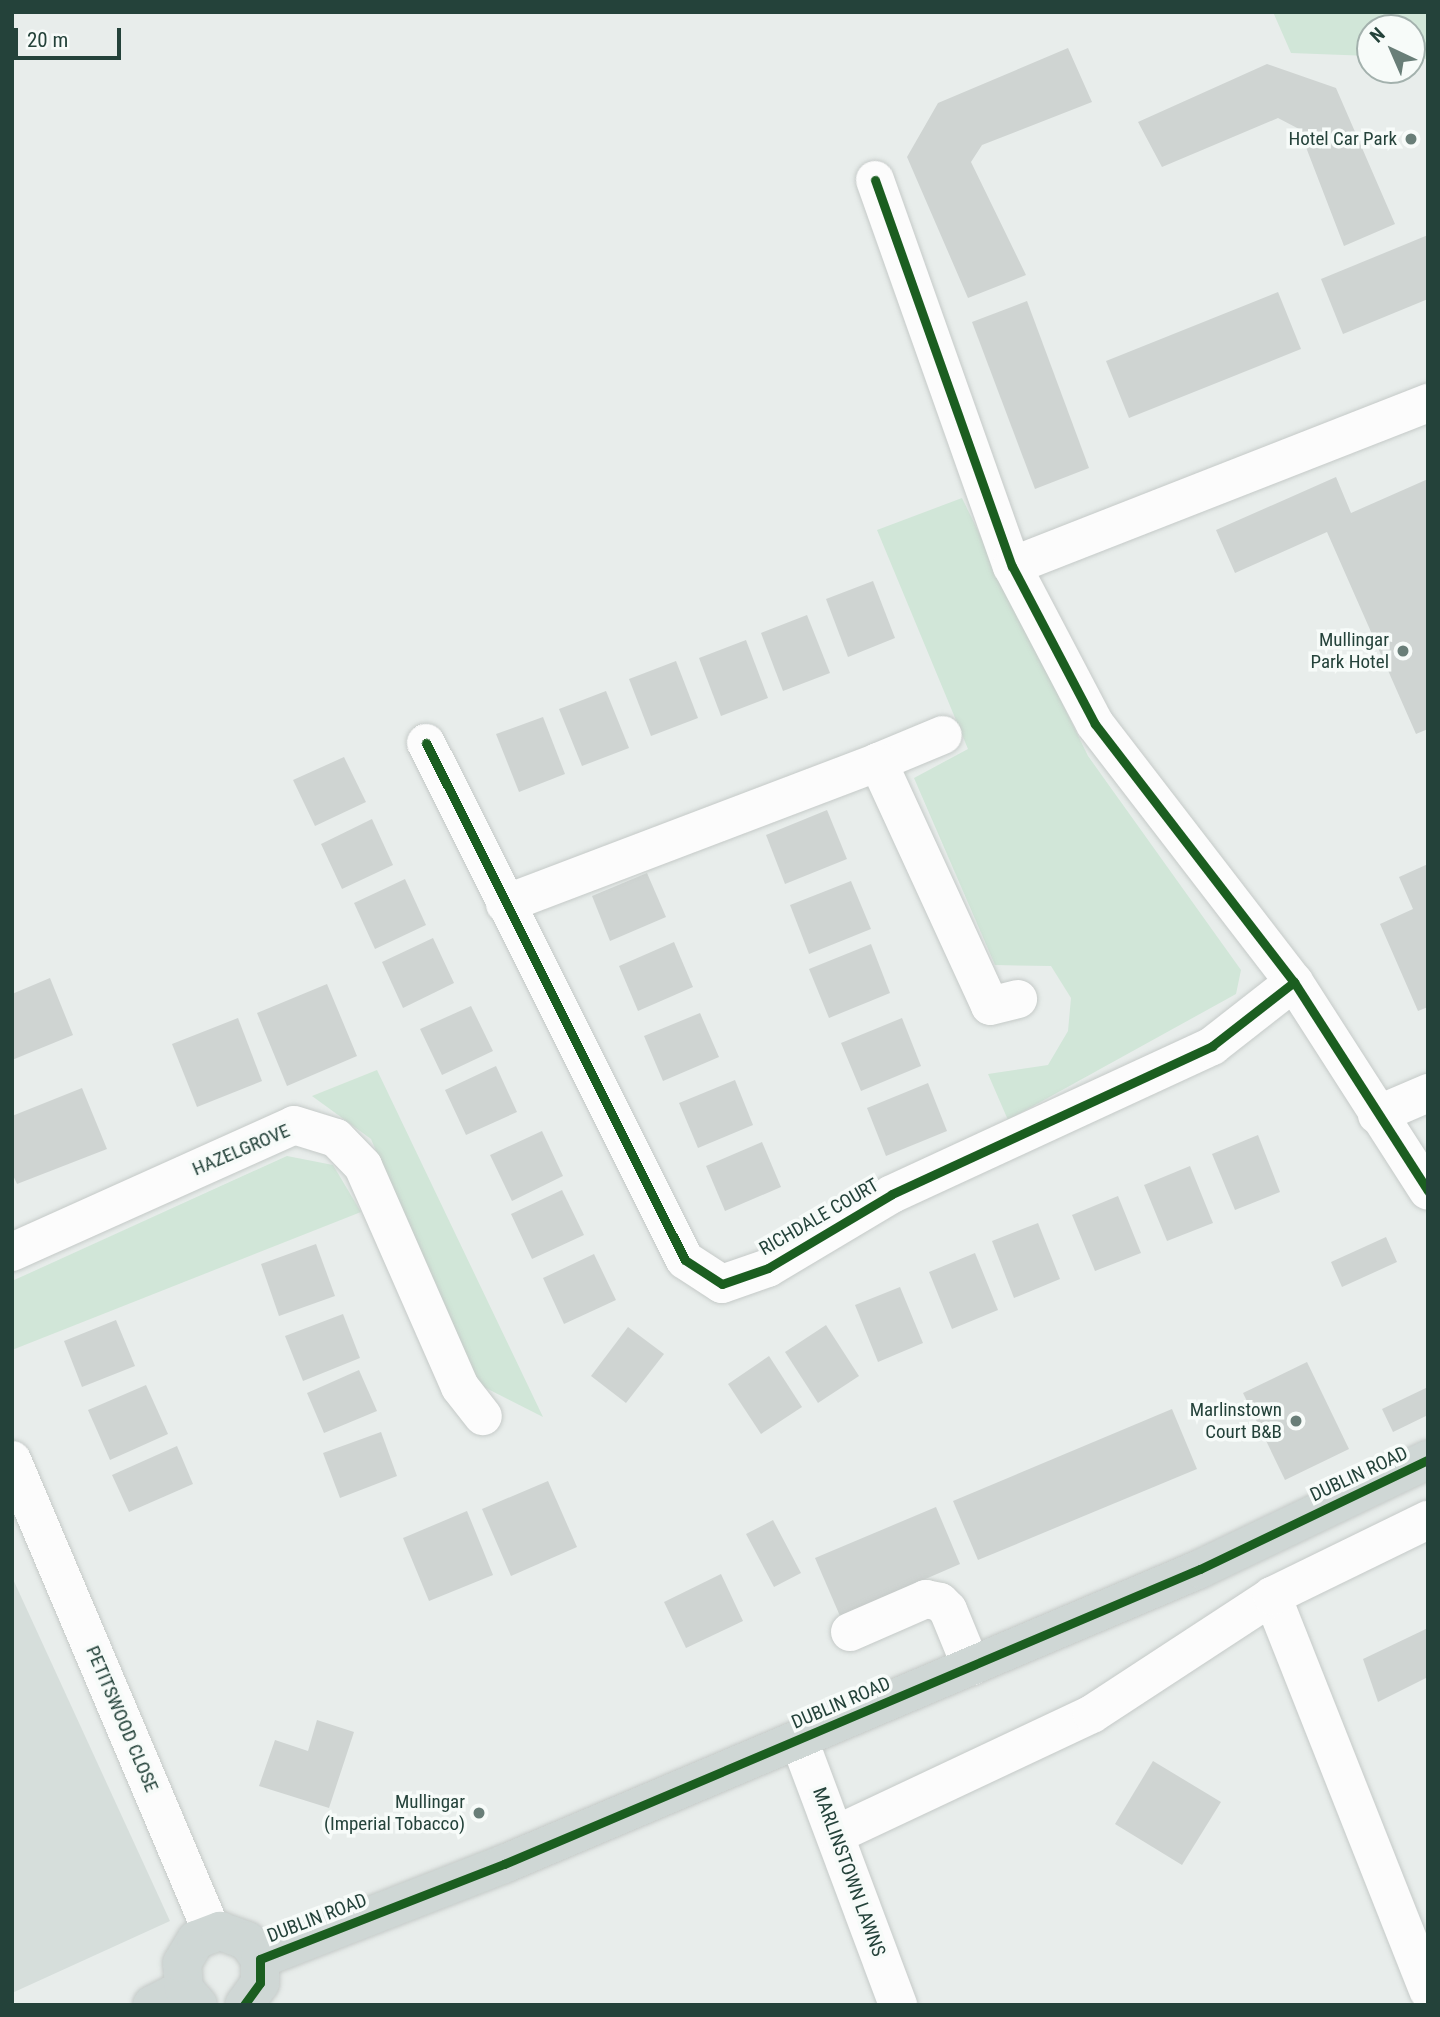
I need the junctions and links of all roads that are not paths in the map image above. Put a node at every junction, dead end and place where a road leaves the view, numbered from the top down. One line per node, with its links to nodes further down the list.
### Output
1 (875, 180): 3 (street)
2 (1428, 402): 3 (street)
3 (1012, 566): 8 (street)
4 (943, 735): 6 (street)
5 (426, 743): 7 (street, RICHDALE COURT)
6 (878, 762): 7 (street); 9 (street)
7 (505, 904): 8 (street, RICHDALE COURT)
8 (1294, 982): 11 (street)
9 (1018, 999)
10 (1428, 1093): 11 (street)
11 (1377, 1115): 12 (street)
12 (1428, 1191)
13 (12, 1252): 14 (street, HAZELGROVE)
14 (483, 1416)
15 (12, 1460): 23 (street, PETITSWOOD CLOSE)
16 (1428, 1460): 20 (main road, DUBLIN ROAD)
17 (1428, 1520): 18 (street)
18 (1272, 1596): 22 (street); 25 (street)
19 (850, 1632): 20 (street)
20 (971, 1666): 21 (main road, DUBLIN ROAD)
21 (799, 1740): 22 (street, MARLINSTOWN LAWNS); 24 (main road, DUBLIN ROAD)
22 (837, 1834): 28 (street, MARLINSTOWN LAWNS)
23 (212, 1932): 24 (main road); 26 (main road)
24 (260, 1959): 27 (main road)
25 (1428, 1991)
26 (178, 1999)
27 (244, 2005)
28 (898, 2005)

